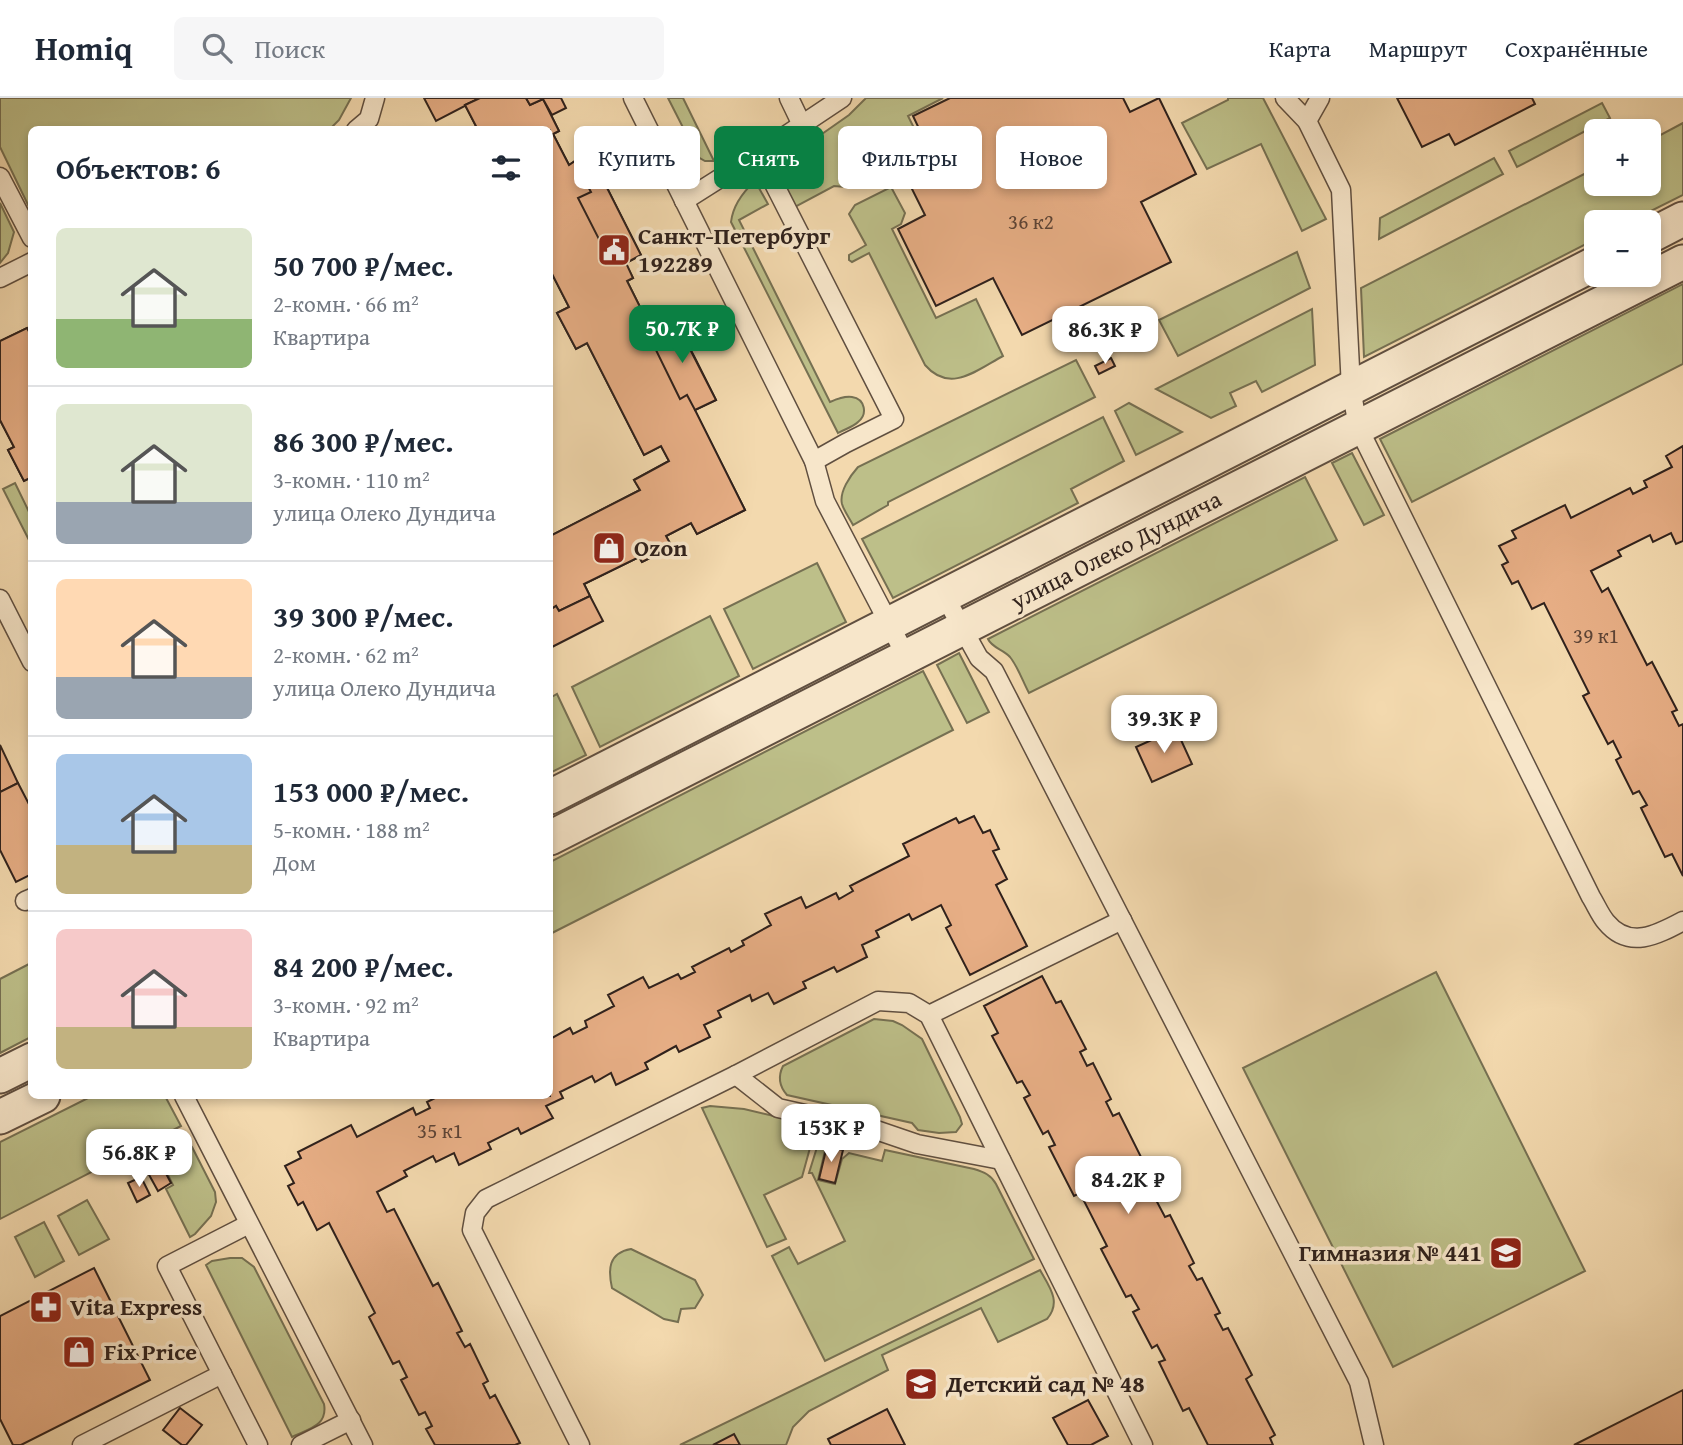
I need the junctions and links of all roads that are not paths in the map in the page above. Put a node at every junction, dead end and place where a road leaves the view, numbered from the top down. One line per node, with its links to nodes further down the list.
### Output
1 (375, 98): 9 (lane)
2 (633, 98): 13 (lane)
3 (789, 98): 8 (lane)
4 (842, 98): 8 (lane)
5 (1285, 98): 7 (lane)
6 (1320, 98): 7 (lane)
7 (1307, 121): 21 (lane)
8 (802, 125)
9 (369, 126)
10 (0, 177): 15 (lane)
11 (714, 182): 13 (lane)
12 (777, 189): 23 (lane)
13 (684, 201): 23 (lane)
14 (1683, 219): 16 (street)
15 (28, 230)
16 (1661, 230)
17 (1683, 262): 22 (street, улица Олеко Дундича)
18 (28, 264): 20 (lane)
19 (1584, 269): 21 (street, улица Олеко Дундича)
20 (0, 278)
21 (1351, 388): 22 (lane); 24 (street, улица Олеко Дундича)
22 (1358, 427): 27 (street, улица Олеко Дундича); 33 (lane)
23 (814, 461): 26 (lane)
24 (944, 595): 26 (street, улица Олеко Дундича); 27 (lane)
25 (0, 601): 28 (lane)
26 (889, 624): 29 (lane); 30 (street, улица Олеко Дундича)
27 (962, 628): 29 (street, улица Олеко Дундича); 32 (lane)
28 (28, 654)
29 (906, 656): 31 (street, улица Олеко Дундича)
30 (553, 795)
31 (553, 836)
32 (1122, 920): 34 (lane); 51 (lane)
33 (1683, 921)
34 (929, 1015): 36 (lane); 41 (lane)
35 (28, 1062): 37 (street)
36 (736, 1075): 41 (lane); 49 (lane)
37 (0, 1076)
38 (37, 1099): 40 (street)
39 (186, 1099): 42 (lane)
40 (0, 1117)
41 (1001, 1160): 50 (lane)
42 (249, 1224): 43 (lane); 44 (lane)
43 (222, 1374): 45 (lane); 46 (lane)
44 (351, 1420): 47 (lane); 48 (lane)
45 (82, 1445)
46 (258, 1445)
47 (301, 1445)
48 (363, 1445)
49 (580, 1445)
50 (1143, 1445)
51 (1374, 1445)

